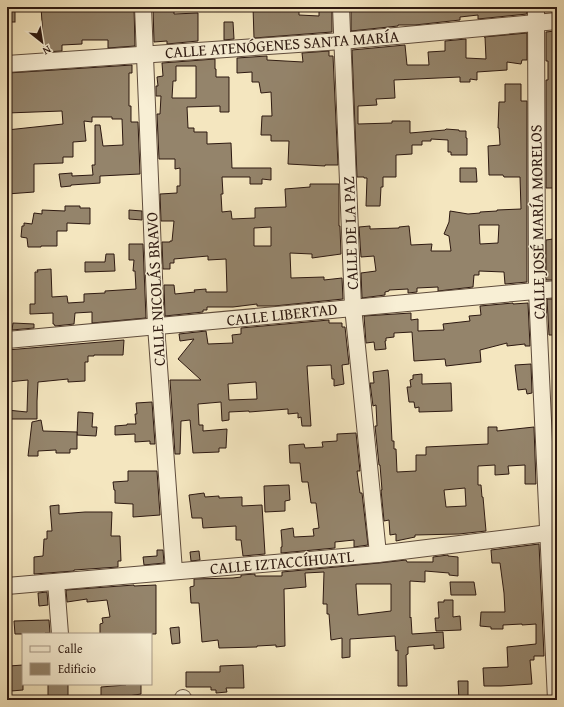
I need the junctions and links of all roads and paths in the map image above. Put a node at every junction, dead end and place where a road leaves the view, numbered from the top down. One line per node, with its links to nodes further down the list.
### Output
1 (143, 7): 7 (street, CALLE NICOLÁS BRAVO)
2 (341, 7): 6 (street, CALLE DE LA PAZ)
3 (536, 7): 5 (street, CALLE JOSÉ MARÍA MORELOS)
4 (557, 22): 5 (street, CALLE ATENÓGENES SANTA MARÍA)
5 (536, 23): 6 (street, CALLE ATENÓGENES SANTA MARÍA); 10 (street, CALLE JOSÉ MARÍA MORELOS)
6 (342, 41): 7 (street, CALLE ATENÓGENES SANTA MARÍA); 11 (street, CALLE DE LA PAZ)
7 (144, 54): 8 (street, CALLE ATENÓGENES SANTA MARÍA); 12 (street, CALLE NICOLÁS BRAVO)
8 (7, 64)
9 (557, 289): 10 (street, CALLE LIBERTAD)
10 (537, 290): 11 (street, CALLE LIBERTAD); 14 (street, CALLE JOSÉ MARÍA MORELOS)
11 (353, 307): 12 (street, CALLE LIBERTAD); 15 (street, CALLE DE LA PAZ)
12 (156, 326): 13 (street, CALLE LIBERTAD); 16 (street, CALLE NICOLÁS BRAVO)
13 (7, 340)
14 (553, 532): 15 (street, CALLE IZTACCÍHUATL); 20 (street, CALLE JOSÉ MARÍA MORELOS)
15 (378, 554): 16 (street, CALLE IZTACCÍHUATL)
16 (174, 571): 17 (street, CALLE IZTACCÍHUATL)
17 (56, 582): 18 (street, CALLE IZTACCÍHUATL); 19 (street)
18 (7, 586)
19 (60, 633)
20 (556, 700)

